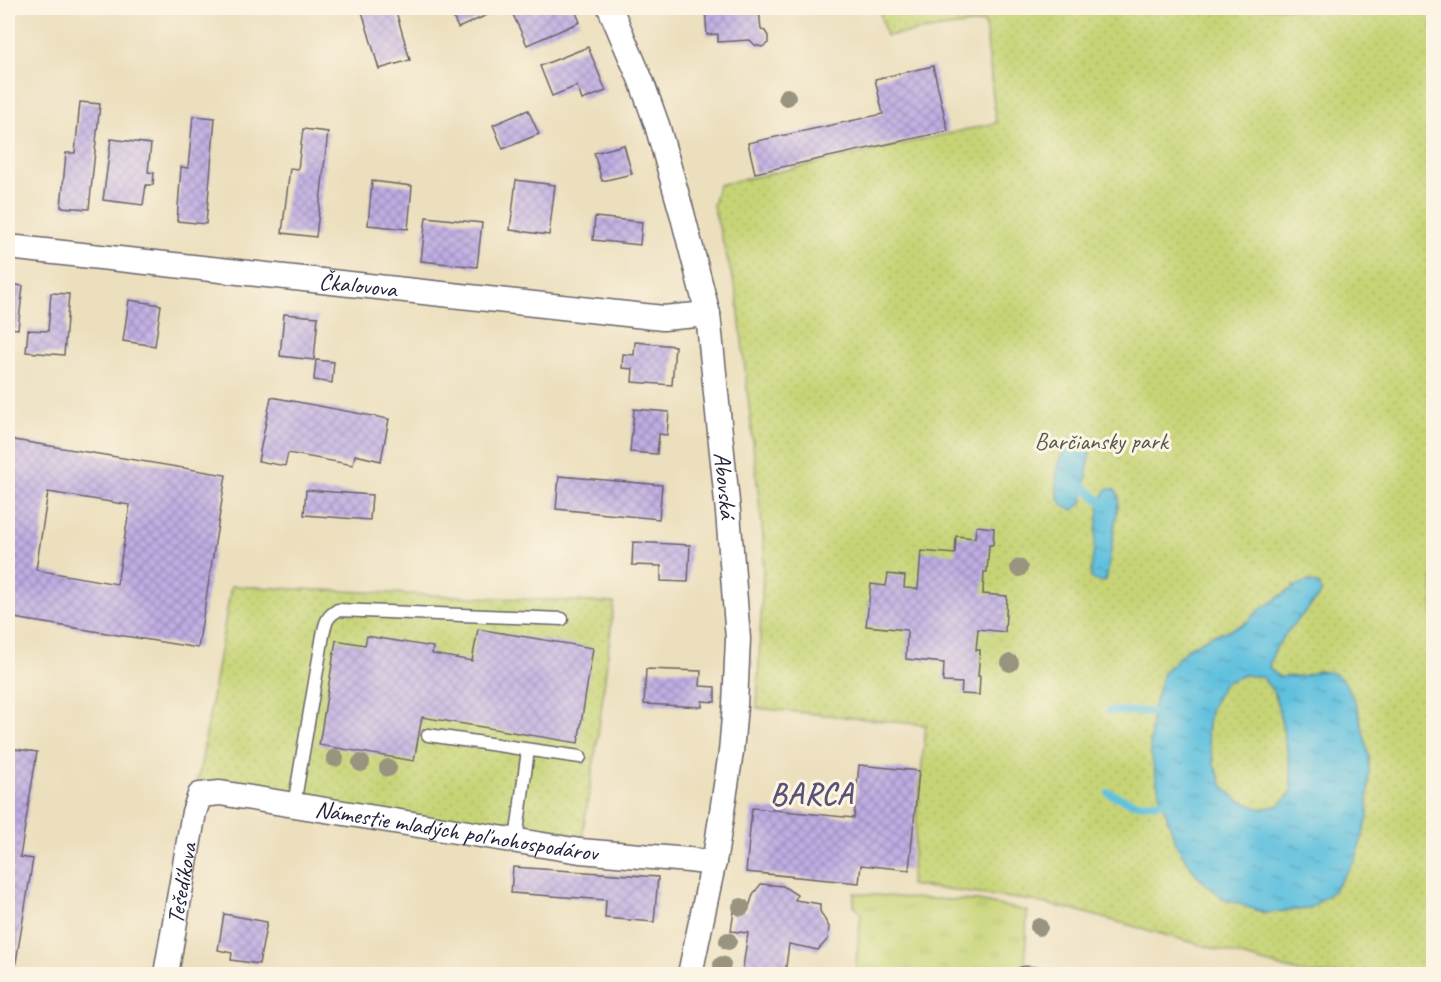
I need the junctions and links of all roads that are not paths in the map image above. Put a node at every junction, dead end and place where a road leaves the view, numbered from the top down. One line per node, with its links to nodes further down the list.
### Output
1 (610, 8): 3 (street, Abovská)
2 (8, 247): 3 (street, Čkalovova)
3 (708, 314): 11 (street, Abovská)
4 (562, 619): 9 (lane)
5 (428, 735): 6 (lane)
6 (528, 750): 7 (lane); 10 (lane)
7 (580, 758)
8 (200, 795): 9 (street, Námestie mladých poľnohospodárov); 12 (street, Tešedíkova)
9 (294, 805): 10 (street, Námestie mladých poľnohospodárov)
10 (516, 840): 11 (street, Námestie mladých poľnohospodárov)
11 (714, 863): 13 (street, Abovská)
12 (166, 975)
13 (690, 975)
14 (1021, 975): 15 (lane)
15 (1041, 975)

